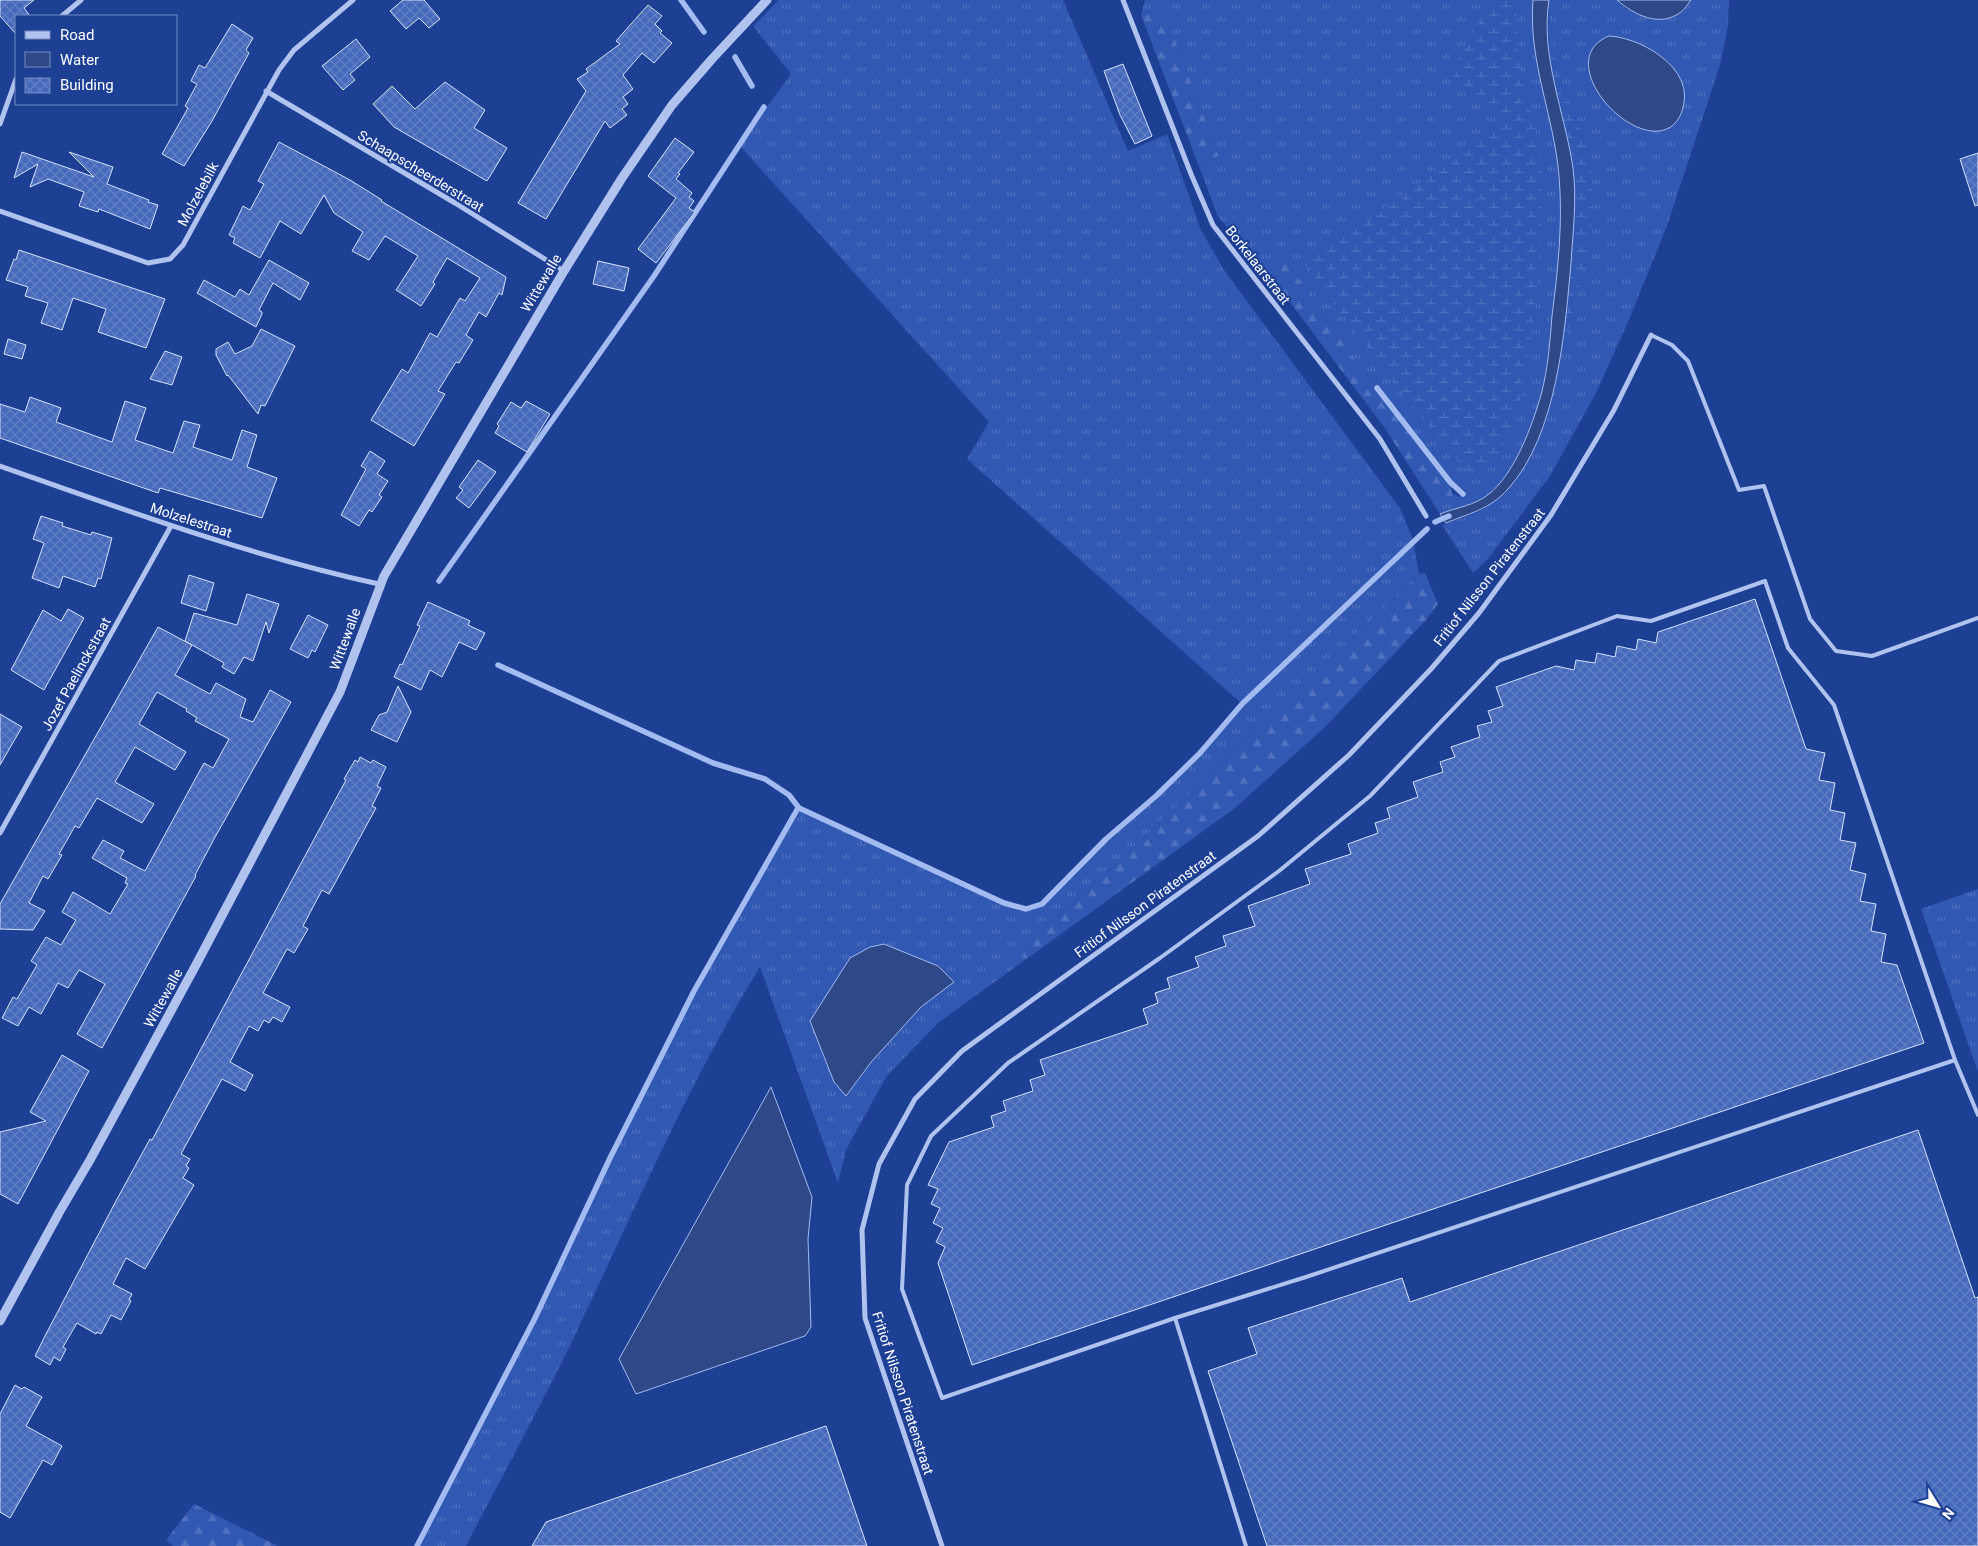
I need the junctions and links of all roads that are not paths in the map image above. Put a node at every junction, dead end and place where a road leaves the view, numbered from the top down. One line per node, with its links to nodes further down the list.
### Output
1 (81, 0): 5 (street)
2 (353, 0): 7 (street, Molzelebilk)
3 (767, 0): 10 (street, Wittewalle)
4 (1123, 0): 13 (street, Borkelaarstraat)
5 (63, 15)
6 (15, 82): 8 (street)
7 (266, 91): 9 (street, Molzelebilk); 10 (street, Schaapscheerderstraat)
8 (0, 124)
9 (0, 212)
10 (564, 271): 15 (street, Wittewalle)
11 (1651, 335): 16 (lane); 22 (street, Fritiof Nilsson Piratenstraat)
12 (0, 466): 14 (street, Molzelestraat)
13 (1426, 516)
14 (170, 526): 15 (street, Molzelestraat); 17 (street, Jozef Paelinckstraat)
15 (380, 584): 21 (street, Wittewalle)
16 (1978, 618)
17 (0, 833)
18 (1956, 1060): 19 (lane); 20 (lane); 20 (lane)
19 (1978, 1116)
20 (1175, 1318): 23 (lane)
21 (0, 1321)
22 (942, 1546)
23 (1246, 1546)

